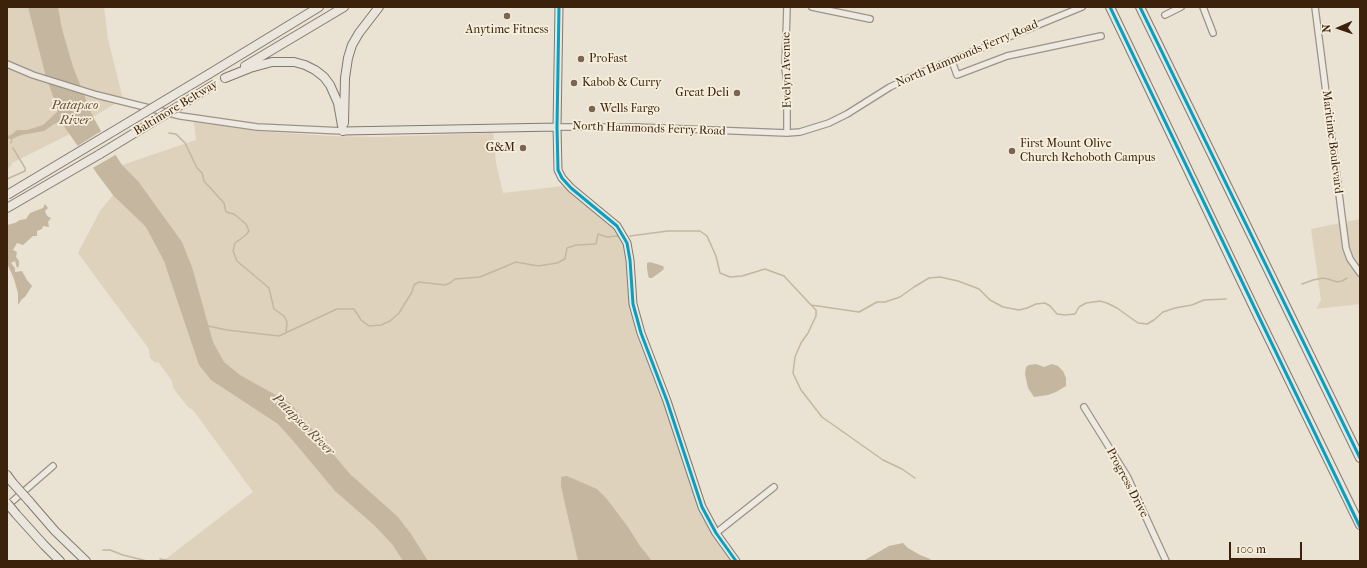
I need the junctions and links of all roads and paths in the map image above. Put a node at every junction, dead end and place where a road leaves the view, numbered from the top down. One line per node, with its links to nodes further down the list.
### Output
1 (344, 7): 19 (highway, Baltimore Beltway)
2 (379, 7): 21 (highway)
3 (559, 7): 20 (main road)
4 (787, 7): 22 (street, Evelyn Avenue)
5 (812, 7): 14 (street)
6 (1082, 7): 17 (street, North Hammonds Ferry Road)
7 (1110, 7): 32 (highway)
8 (1140, 7): 27 (highway)
9 (1181, 7): 13 (street)
10 (1203, 7): 15 (street)
11 (1315, 7): 25 (street, Maritime Boulevard)
12 (318, 8): 23 (highway, Baltimore Beltway, bridge)
13 (1165, 15)
14 (870, 19)
15 (1213, 33)
16 (1101, 36): 17 (street)
17 (952, 60): 22 (street, North Hammonds Ferry Road)
18 (7, 64): 21 (street, North Hammonds Ferry Road)
19 (225, 78): 21 (highway); 24 (highway, Baltimore Beltway, bridge)
20 (557, 126): 21 (main road, North Hammonds Ferry Road); 22 (street, North Hammonds Ferry Road); 33 (main road)
21 (344, 131)
22 (788, 133)
23 (7, 195)
24 (7, 208)
25 (1360, 273)
26 (1084, 407): 37 (street, Progress Drive)
27 (1360, 458)
28 (53, 466): 31 (street)
29 (7, 475): 35 (highway, bridge)
30 (774, 487): 33 (street)
31 (7, 504): 34 (highway, bridge)
32 (1360, 526)
33 (716, 533): 36 (main road)
34 (60, 561)
35 (86, 561)
36 (736, 561)
37 (1166, 561)

